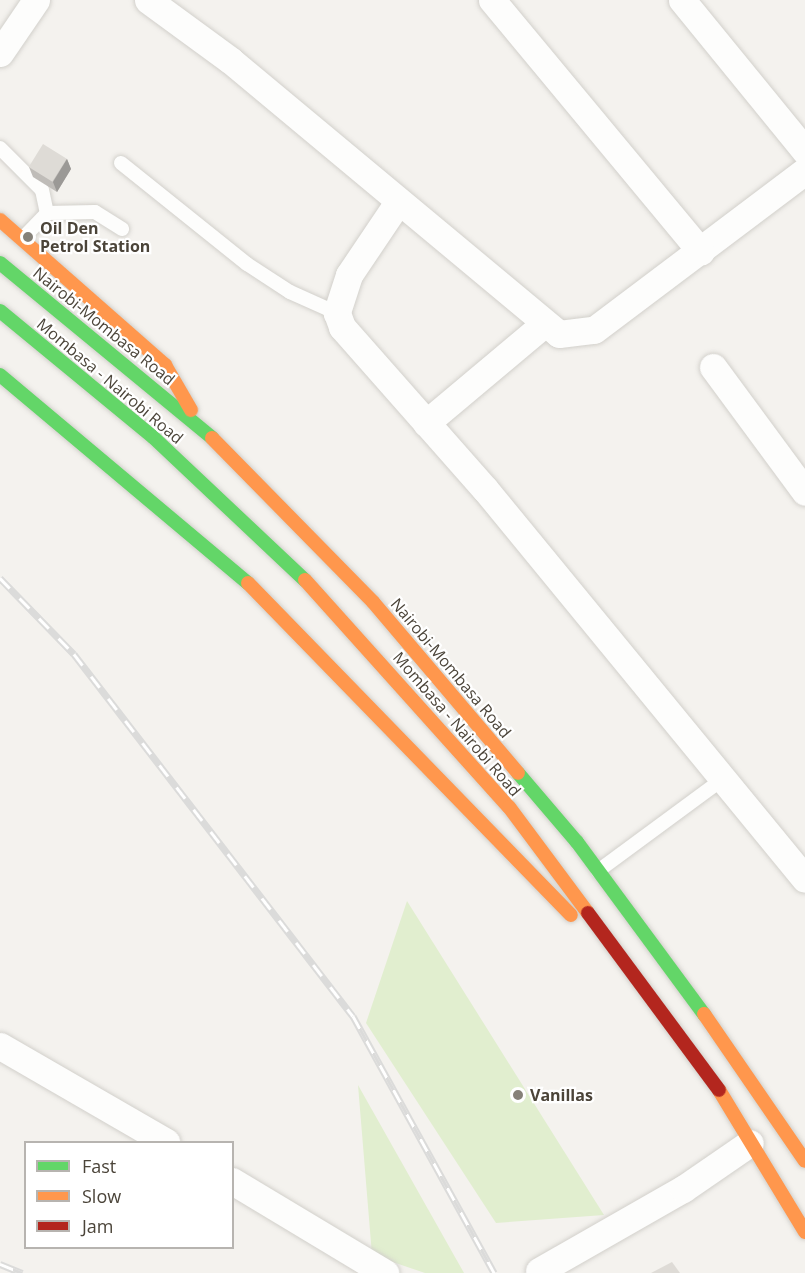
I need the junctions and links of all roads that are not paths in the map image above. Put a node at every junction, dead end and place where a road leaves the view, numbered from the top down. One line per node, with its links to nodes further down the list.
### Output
1 (36, 0): 5 (street)
2 (148, 0): 10 (street)
3 (492, 0): 15 (street)
4 (682, 0): 7 (street)
5 (0, 53)
6 (0, 148): 11 (lane)
7 (805, 151)
8 (121, 163): 18 (lane)
9 (805, 171): 15 (street)
10 (398, 202): 18 (street); 19 (street)
11 (47, 213): 13 (lane); 14 (lane)
12 (0, 220): 14 (highway)
13 (122, 229)
14 (23, 238): 23 (highway)
15 (701, 252): 19 (street)
16 (0, 263): 23 (highway, Nairobi-Mombasa Road)
17 (0, 311): 28 (highway, Mombasa - Nairobi Road)
18 (337, 313): 22 (street)
19 (544, 324): 22 (street)
20 (713, 367): 24 (street)
21 (0, 375): 28 (highway)
22 (426, 423): 25 (street)
23 (200, 426): 26 (highway, Nairobi-Mombasa Road)
24 (805, 492)
25 (723, 779): 26 (lane); 27 (street)
26 (598, 871): 32 (highway, Nairobi-Mombasa Road)
27 (805, 879)
28 (611, 943): 31 (highway, Mombasa - Nairobi Road)
29 (0, 1046): 30 (street)
30 (163, 1141)
31 (750, 1143): 34 (highway, Mombasa - Nairobi Road); 35 (street)
32 (805, 1161)
33 (234, 1182): 36 (street)
34 (805, 1232)
35 (539, 1270)
36 (385, 1273)

